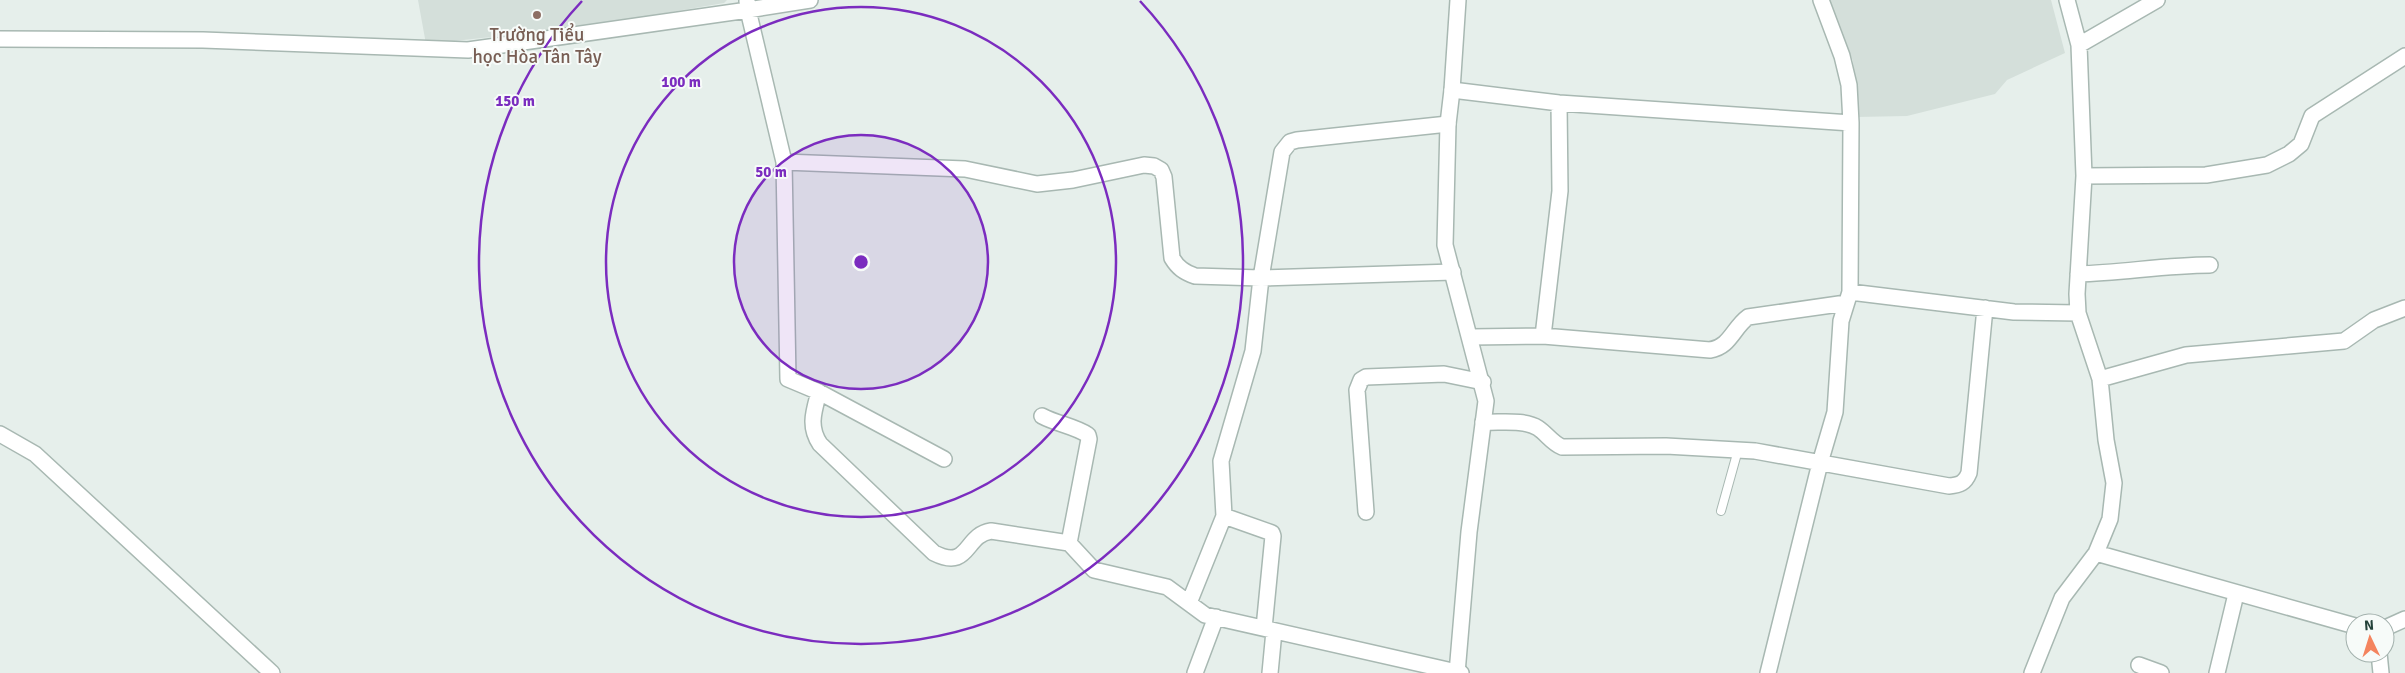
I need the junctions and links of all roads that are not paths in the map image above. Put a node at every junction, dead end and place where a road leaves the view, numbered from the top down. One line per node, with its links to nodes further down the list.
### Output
1 (810, 0): 6 (street)
2 (1458, 0): 10 (street)
3 (1822, 0): 12 (street)
4 (2067, 0): 8 (street)
5 (2157, 0): 8 (street)
6 (747, 5): 7 (street); 14 (street)
7 (0, 39)
8 (2079, 46): 15 (street)
9 (2405, 56): 15 (street)
10 (1452, 90): 11 (street); 13 (street)
11 (1559, 103): 12 (street); 24 (street)
12 (1851, 123): 20 (street)
13 (1448, 124): 17 (street); 19 (street)
14 (784, 162): 19 (street); 28 (street)
15 (2084, 176): 18 (street)
16 (2210, 265): 18 (street)
17 (1452, 272): 19 (street); 25 (street)
18 (2078, 274): 23 (street)
19 (1261, 278): 37 (street)
20 (1848, 297): 21 (street); 24 (street); 34 (street)
21 (1985, 308): 23 (street); 34 (street)
22 (2405, 308): 26 (street)
23 (2078, 313): 26 (street)
24 (1543, 336): 25 (street)
25 (1471, 337): 27 (street)
26 (2100, 379): 39 (street)
27 (1483, 382): 30 (street); 36 (street)
28 (819, 392): 33 (street); 38 (street)
29 (1042, 416): 38 (street)
30 (1483, 422): 32 (street); 49 (street)
31 (0, 434): 46 (street)
32 (1738, 450): 34 (street); 35 (lane)
33 (944, 460)
34 (1820, 463): 50 (street)
35 (1721, 510)
36 (1366, 512)
37 (1224, 516): 41 (street); 44 (street)
38 (1069, 543): 41 (street)
39 (2096, 553): 40 (street); 51 (street)
40 (2236, 594): 43 (street); 53 (street)
41 (1189, 603): 42 (street)
42 (1216, 617): 44 (street); 47 (street)
43 (2345, 623)
44 (1269, 630): 48 (street); 49 (street)
45 (2139, 665): 52 (street)
46 (272, 673)
47 (1195, 673)
48 (1270, 673)
49 (1458, 673)
50 (1768, 673)
51 (2032, 673)
52 (2161, 673)
53 (2217, 673)

